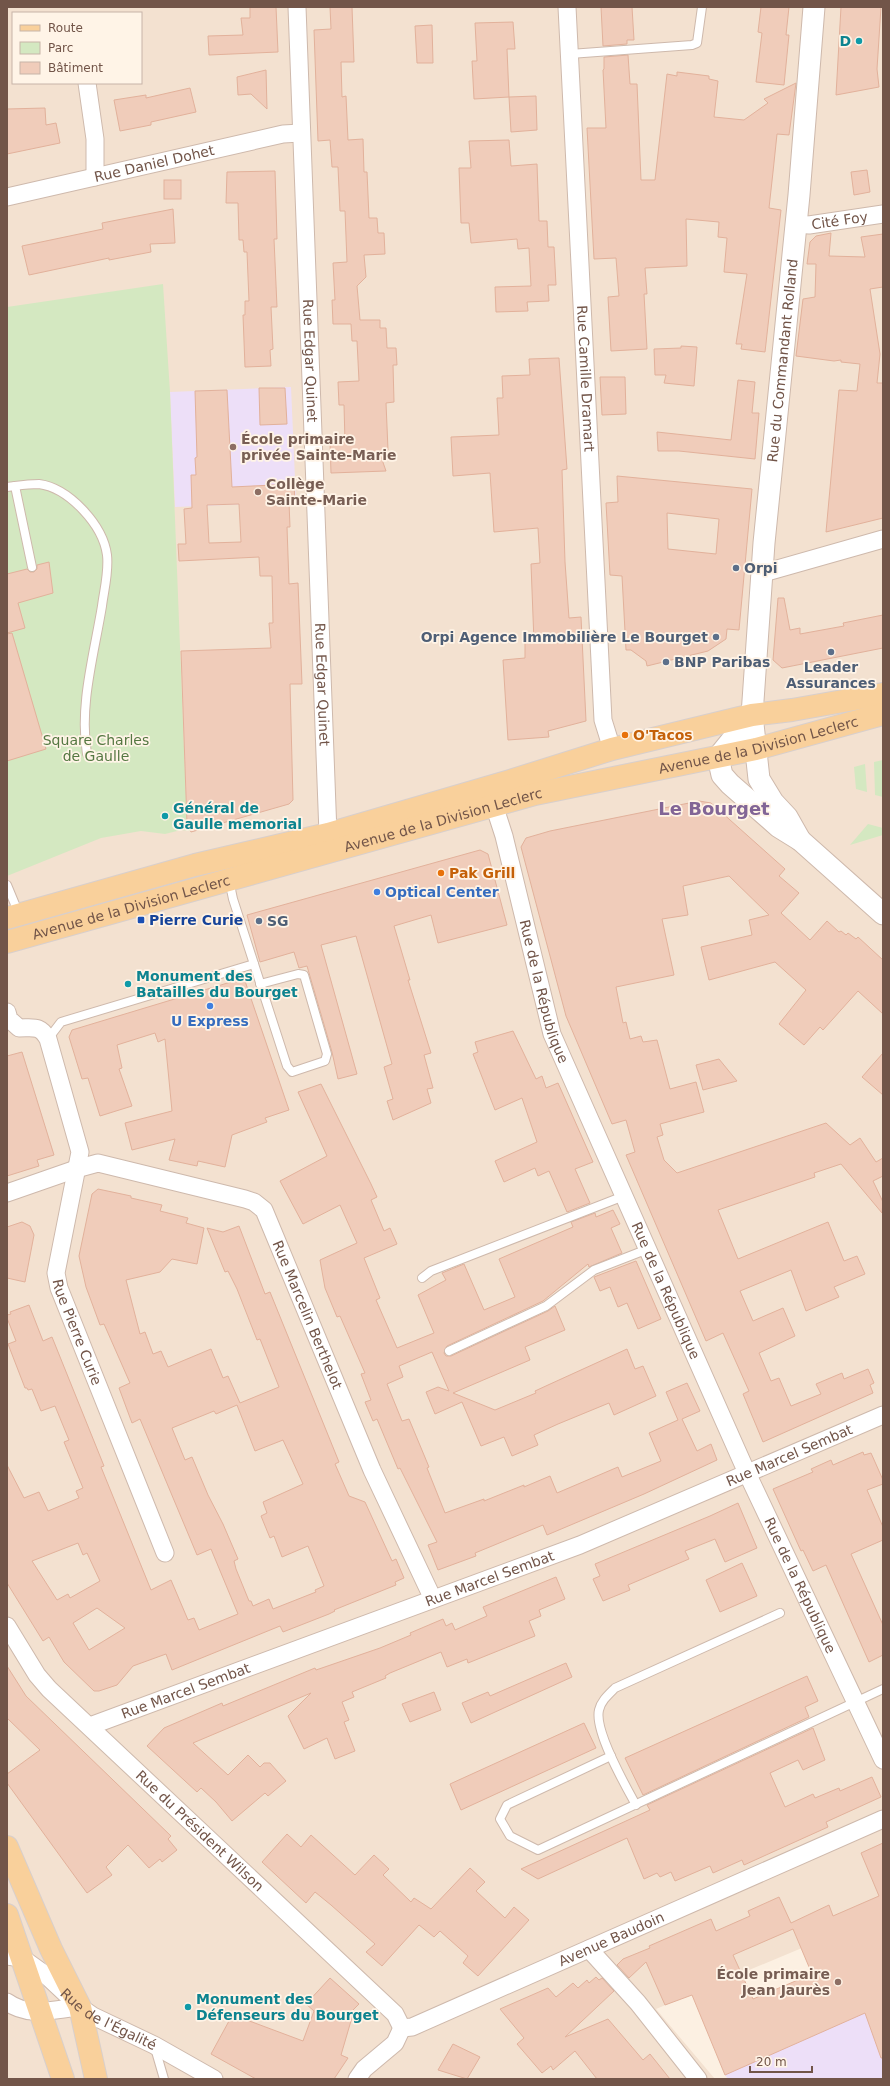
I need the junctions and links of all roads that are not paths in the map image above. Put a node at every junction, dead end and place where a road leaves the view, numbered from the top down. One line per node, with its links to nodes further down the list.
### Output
1 (296, 7): 7 (street, Rue Edgar Quinet)
2 (567, 7): 5 (street, Rue Camille Dramart)
3 (702, 7): 5 (lane)
4 (814, 7): 11 (street, Rue du Commandant Rolland)
5 (570, 54): 19 (street, Rue Camille Dramart)
6 (88, 84): 8 (street)
7 (301, 133): 8 (street, Rue Daniel Dohet); 24 (street, Rue Edgar Quinet)
8 (95, 177): 9 (street, Rue Daniel Dohet)
9 (7, 197)
10 (883, 214): 11 (street, Cité Foy)
11 (796, 224): 15 (street, Rue du Commandant Rolland)
12 (11, 486): 14 (lane); 21 (lane)
13 (883, 539): 15 (street)
14 (32, 567)
15 (763, 573): 18 (street, Rue du Commandant Rolland)
16 (883, 694): 18 (main road, Avenue de la Division Leclerc)
17 (883, 714): 20 (main road, Avenue de la Division Leclerc)
18 (752, 715): 19 (main road, Avenue de la Division Leclerc); 20 (street, Rue du Commandant Rolland); 22 (street)
19 (612, 749): 24 (main road, Avenue de la Division Leclerc)
20 (756, 749): 22 (main road, Avenue de la Division Leclerc); 25 (street, Rue du Commandant Rolland)
21 (87, 754)
22 (718, 756): 23 (main road, Avenue de la Division Leclerc); 25 (street)
23 (494, 806): 26 (main road, Avenue de la Division Leclerc); 37 (street, Rue de la République)
24 (328, 834): 29 (main road, Avenue de la Division Leclerc)
25 (800, 840): 28 (street)
26 (229, 879): 30 (main road, Avenue de la Division Leclerc); 31 (lane)
27 (7, 885): 29 (lane)
28 (883, 914)
29 (13, 917)
30 (7, 942)
31 (254, 964): 32 (lane); 34 (lane)
32 (260, 984): 32 (lane)
33 (7, 1012): 34 (street)
34 (48, 1039): 35 (street, Rue Pierre Curie)
35 (76, 1169): 36 (street, Rue Marcelin Berthelot); 43 (street, Rue Pierre Curie); 44 (street, Rue Marcelin Berthelot)
36 (7, 1193)
37 (624, 1196): 38 (street, Rue de la République); 39 (lane)
38 (648, 1249): 40 (lane); 42 (street, Rue de la République)
39 (422, 1278)
40 (449, 1351)
41 (883, 1415): 42 (street, Rue Marcel Sembat)
42 (747, 1473): 44 (street, Rue Marcel Sembat); 48 (street, Rue de la République)
43 (164, 1553)
44 (433, 1599): 49 (street, Rue Marcel Sembat)
45 (780, 1613): 50 (lane)
46 (7, 1626): 49 (street, Rue du Président Wilson)
47 (883, 1689): 48 (lane)
48 (856, 1702): 51 (street, Rue de la République); 52 (lane)
49 (90, 1726): 61 (street, Rue du Président Wilson)
50 (611, 1756): 52 (lane); 52 (lane)
51 (883, 1760)
52 (636, 1805)
53 (883, 1819): 56 (street, Avenue Baudoin)
54 (7, 1847): 59 (main road)
55 (7, 1915): 57 (main road)
56 (589, 1949): 61 (street, Avenue Baudoin); 68 (street)
57 (14, 1957): 59 (street, Rue de l'Égalité); 60 (main road)
58 (11, 2005): 60 (street)
59 (80, 2008): 60 (street); 62 (street, Rue de l'Égalité); 64 (main road)
60 (41, 2012): 63 (main road)
61 (402, 2028): 67 (street)
62 (154, 2045): 65 (lane); 66 (street, Rue de l'Égalité)
63 (63, 2079)
64 (96, 2079)
65 (164, 2079)
66 (214, 2079)
67 (357, 2079)
68 (698, 2079)

